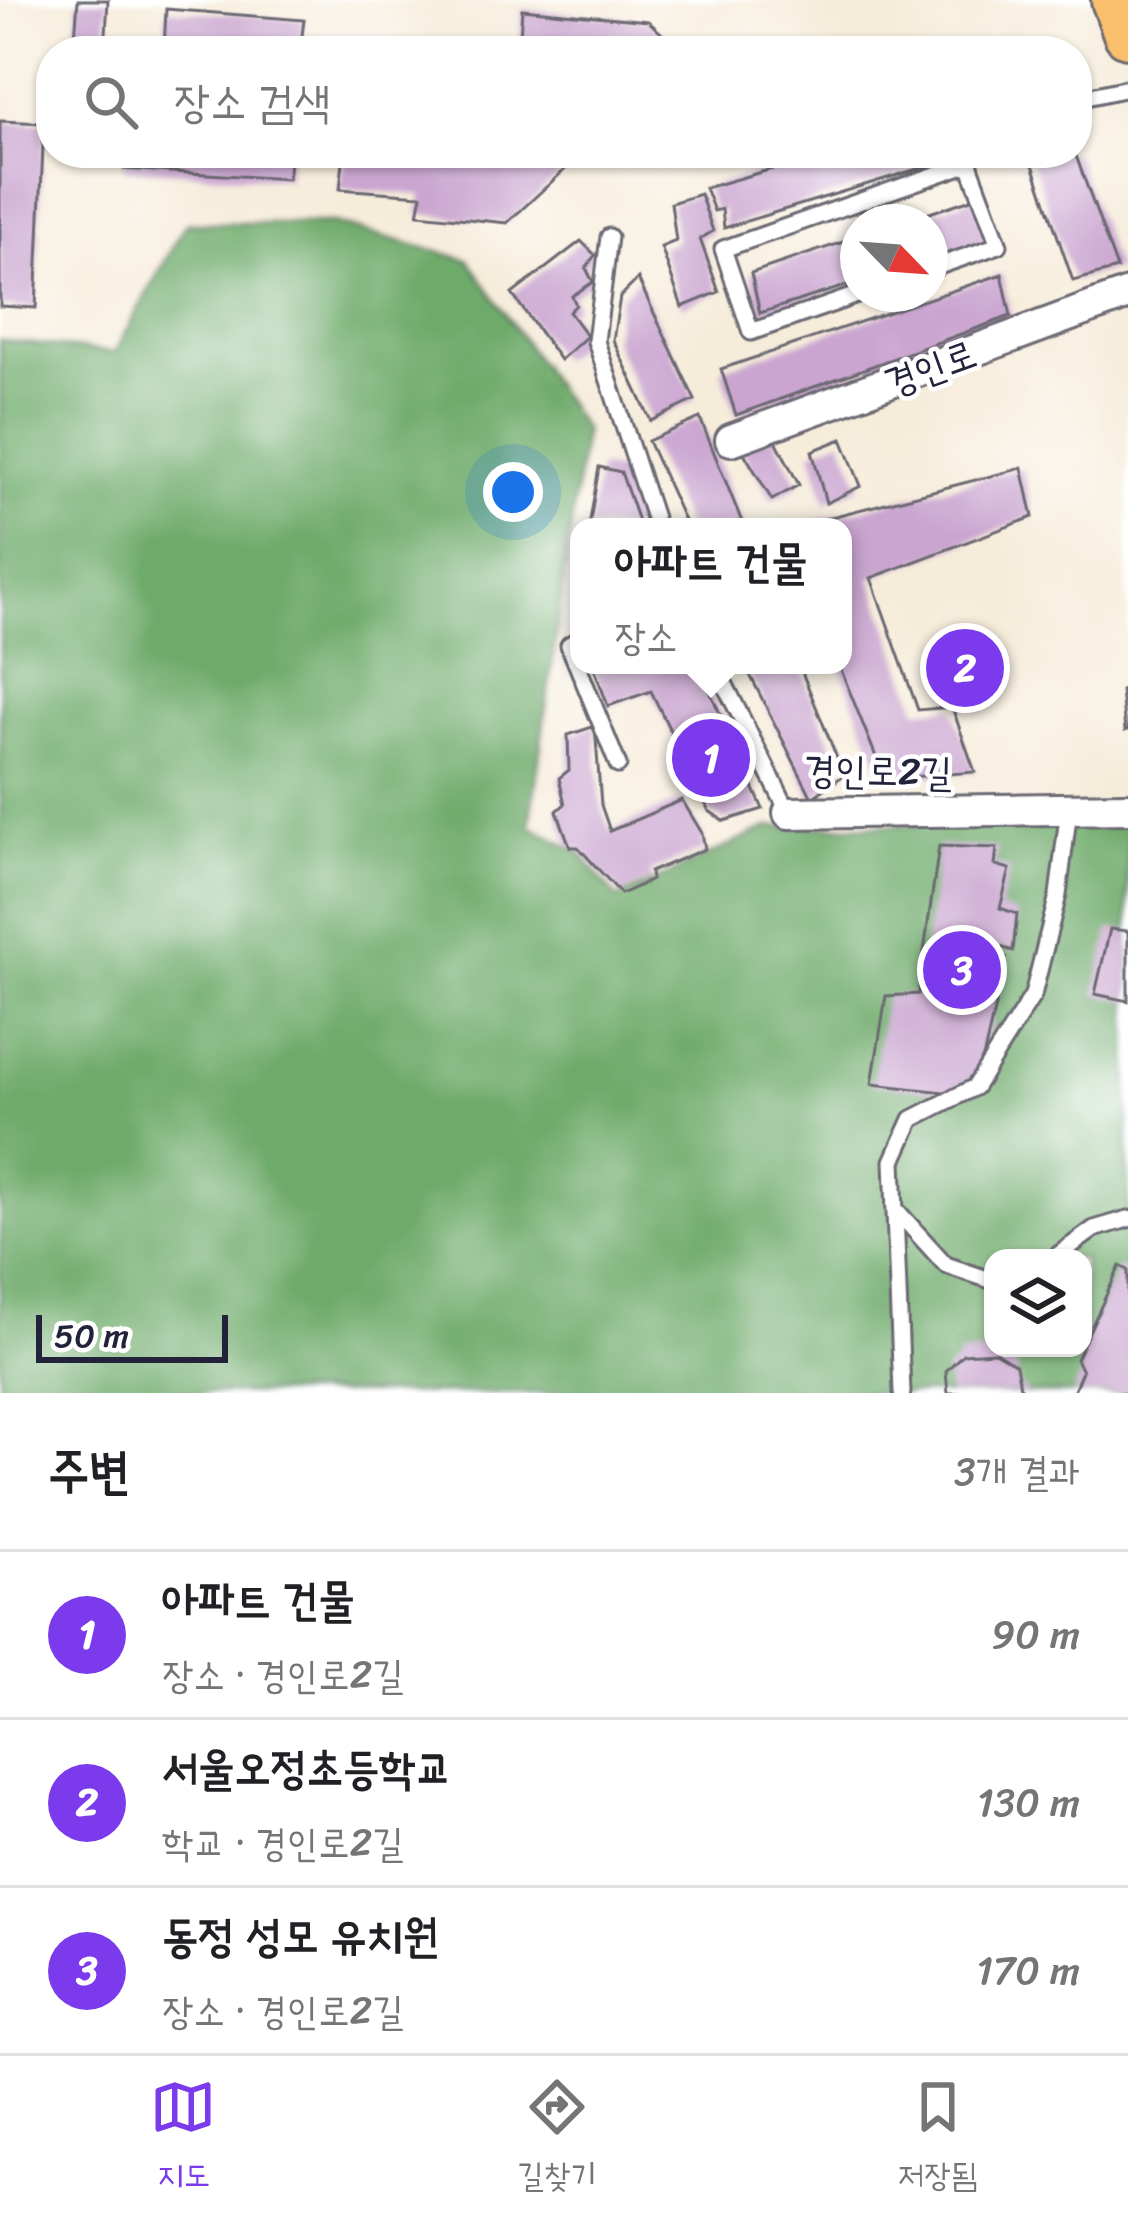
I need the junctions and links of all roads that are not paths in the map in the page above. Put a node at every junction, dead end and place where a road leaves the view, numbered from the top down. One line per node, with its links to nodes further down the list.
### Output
1 (1116, 0): 2 (main road)
2 (1128, 33)
3 (1128, 88): 4 (lane)
4 (1092, 96)
5 (941, 168): 7 (lane)
6 (972, 168): 10 (lane)
7 (844, 204)
8 (840, 205): 12 (lane)
9 (609, 237): 14 (lane)
10 (948, 263)
11 (1128, 294): 13 (street, 경인로)
12 (840, 301)
13 (731, 440)
14 (654, 518)
15 (581, 674): 17 (lane)
16 (720, 674): 20 (lane, 경인로2길)
17 (618, 765)
18 (1128, 808): 19 (street, 경인로2길)
19 (1069, 809): 20 (street, 경인로2길); 21 (lane)
20 (789, 813)
21 (897, 1211): 24 (lane); 25 (lane)
22 (1128, 1219): 23 (lane)
23 (1066, 1249)
24 (984, 1277)
25 (902, 1393)

